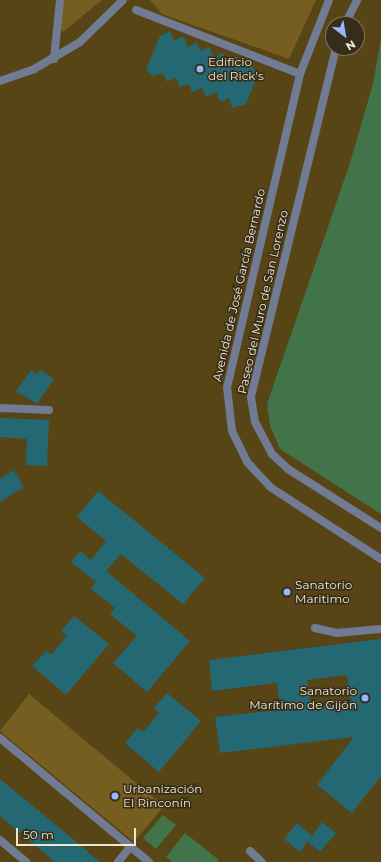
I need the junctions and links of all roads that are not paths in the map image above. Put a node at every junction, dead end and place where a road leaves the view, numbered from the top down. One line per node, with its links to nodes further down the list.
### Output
1 (60, 0): 8 (street)
2 (123, 0): 8 (street)
3 (330, 0): 9 (street, Avenida de José García Bernardo)
4 (356, 0): 6 (street)
5 (136, 10): 9 (street)
6 (349, 16)
7 (334, 56): 13 (street, Paseo del Muro de San Lorenzo)
8 (54, 59): 10 (street)
9 (300, 74): 14 (street, Avenida de José García Bernardo)
10 (0, 81)
11 (0, 408): 12 (street)
12 (49, 410)
13 (381, 528)
14 (381, 559)
15 (315, 628): 16 (street)
16 (381, 629)
17 (0, 738): 19 (street)
18 (0, 840): 21 (street)
19 (130, 847): 22 (street); 23 (street)
20 (250, 851): 24 (street)
21 (26, 862)
22 (118, 862)
23 (149, 862)
24 (262, 862)

